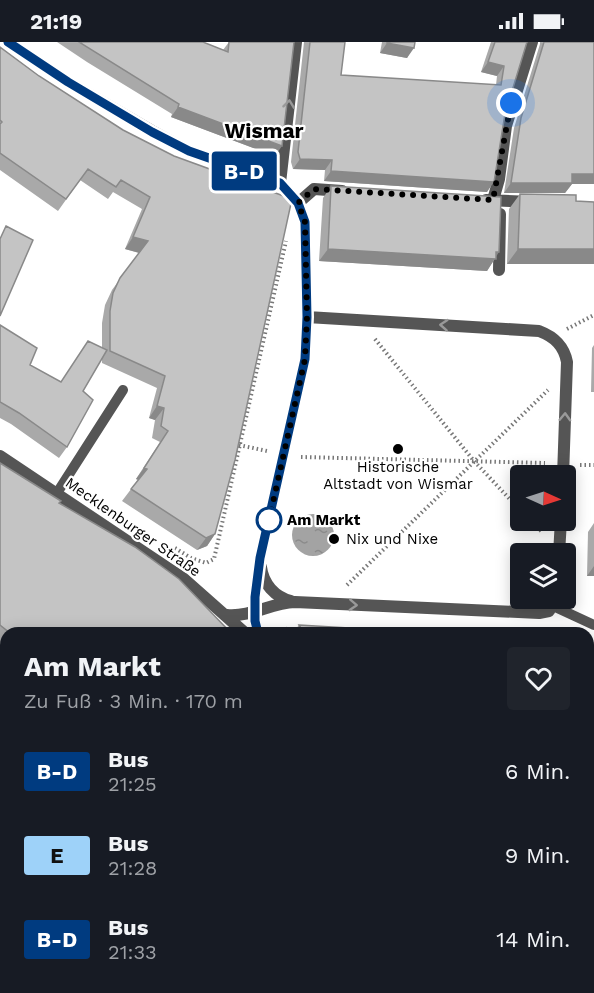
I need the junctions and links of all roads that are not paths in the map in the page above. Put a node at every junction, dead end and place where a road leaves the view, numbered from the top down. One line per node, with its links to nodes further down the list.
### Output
1 (8, 42): 4 (street)
2 (296, 42): 4 (street, one-way to 2)
3 (532, 42): 7 (street)
4 (283, 185): 9 (street)
5 (350, 191): 9 (street)
6 (469, 199): 7 (street)
7 (497, 201): 8 (street); 10 (street)
8 (548, 202)
9 (298, 203): 11 (street)
10 (499, 270)
11 (307, 317): 14 (street, one-way to 11); 16 (street)
12 (123, 390): 15 (lane)
13 (0, 456): 15 (street, Mecklenburger Straße)
14 (563, 465)
15 (57, 493): 21 (street, Mecklenburger Straße)
16 (260, 558): 17 (street); 20 (street)
17 (295, 602): 18 (street, one-way to 18); 20 (street)
18 (545, 609)
19 (566, 609): 22 (lane)
20 (255, 612): 21 (street); 24 (street)
21 (227, 615): 23 (street, Mecklenburger Straße)
22 (594, 625)
23 (238, 627)
24 (257, 627)

